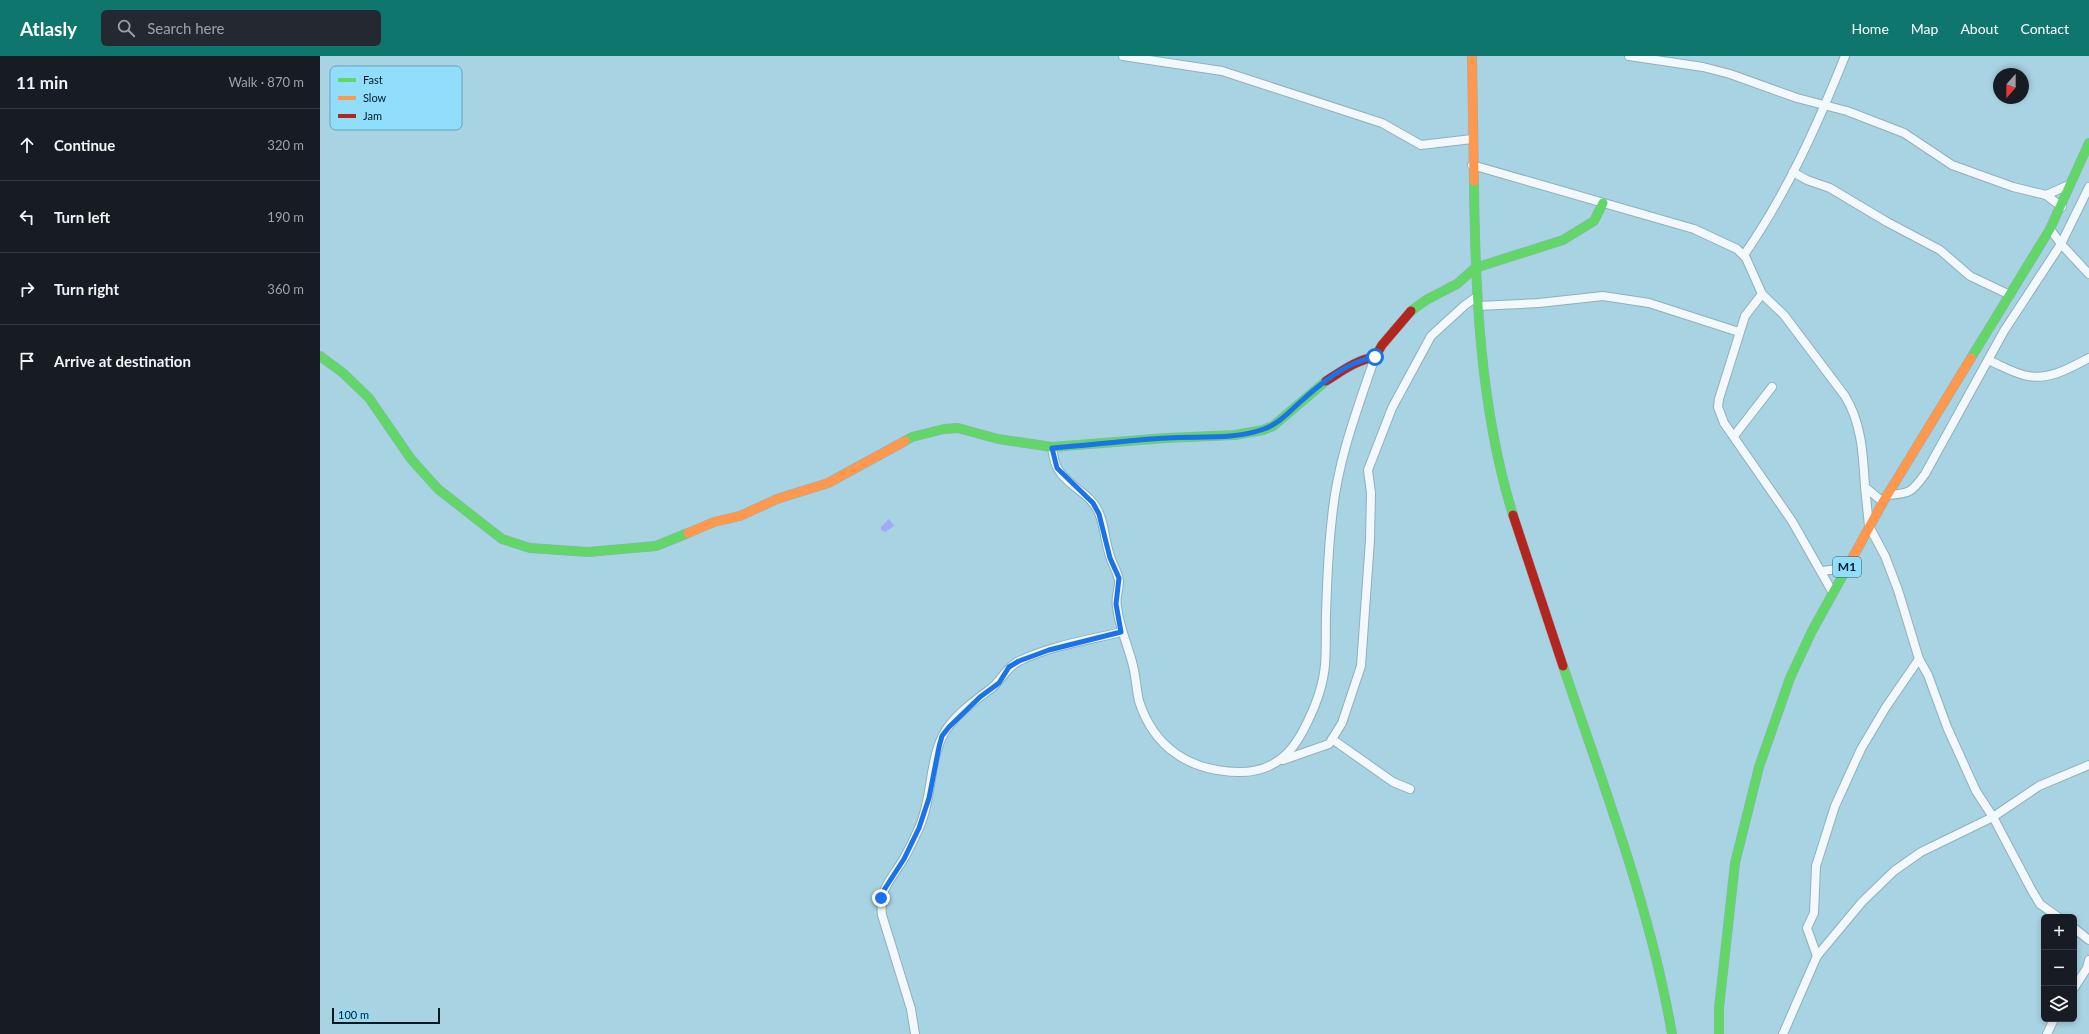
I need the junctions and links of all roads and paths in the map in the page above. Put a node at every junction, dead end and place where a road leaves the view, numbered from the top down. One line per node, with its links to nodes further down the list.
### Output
1 (1123, 56): 6 (street)
2 (1472, 56): 6 (main road)
3 (1629, 56): 5 (street)
4 (1844, 56): 5 (street)
5 (1825, 106): 9 (street); 12 (street)
6 (1472, 139): 8 (main road)
7 (2089, 143): 10 (main road, M1)
8 (1472, 165): 13 (street); 18 (main road)
9 (1793, 172): 17 (street); 21 (street)
10 (2070, 184): 12 (street); 14 (main road, M1)
11 (2089, 187): 16 (street)
12 (2046, 195): 14 (street)
13 (1603, 203): 17 (street); 18 (main road)
14 (2062, 207): 15 (main road, M1)
15 (2050, 229): 16 (street); 21 (main road, M1)
16 (2061, 244): 19 (street); 27 (street)
17 (1744, 256): 20 (street)
18 (1475, 268): 22 (main road); 25 (main road)
19 (2089, 274)
20 (1762, 294): 23 (street); 31 (street)
21 (2010, 295): 32 (main road, M1)
22 (1478, 301): 23 (street); 39 (street); 52 (main road)
23 (1739, 332): 29 (street)
24 (320, 356): 30 (main road)
25 (1375, 357): 30 (main road); 40 (street)
26 (2089, 358): 27 (street)
27 (1988, 360): 32 (street)
28 (1772, 387): 29 (street)
29 (1734, 436): 35 (street)
30 (1052, 448): 37 (street)
31 (1866, 487): 32 (street); 33 (street)
32 (1885, 499): 33 (main road, M1)
33 (1870, 526): 34 (main road, M1); 38 (street)
34 (1846, 568): 35 (street); 36 (main road, M1)
35 (1822, 571): 36 (street)
36 (1833, 593): 53 (main road, M1)
37 (1121, 632): 40 (street); 51 (street)
38 (1919, 659): 43 (street); 47 (street)
39 (1332, 739): 40 (street); 42 (street)
40 (1282, 760)
41 (2089, 765): 43 (street)
42 (1410, 788)
43 (1993, 817): 44 (street); 47 (street)
44 (2054, 914)
45 (2077, 930): 46 (street)
46 (2089, 940)
47 (1817, 956): 54 (street)
48 (2089, 960): 49 (street)
49 (2075, 986)
50 (2053, 1022): 55 (street)
51 (915, 1034)
52 (1672, 1034)
53 (1719, 1034)
54 (1783, 1034)
55 (2047, 1034)

